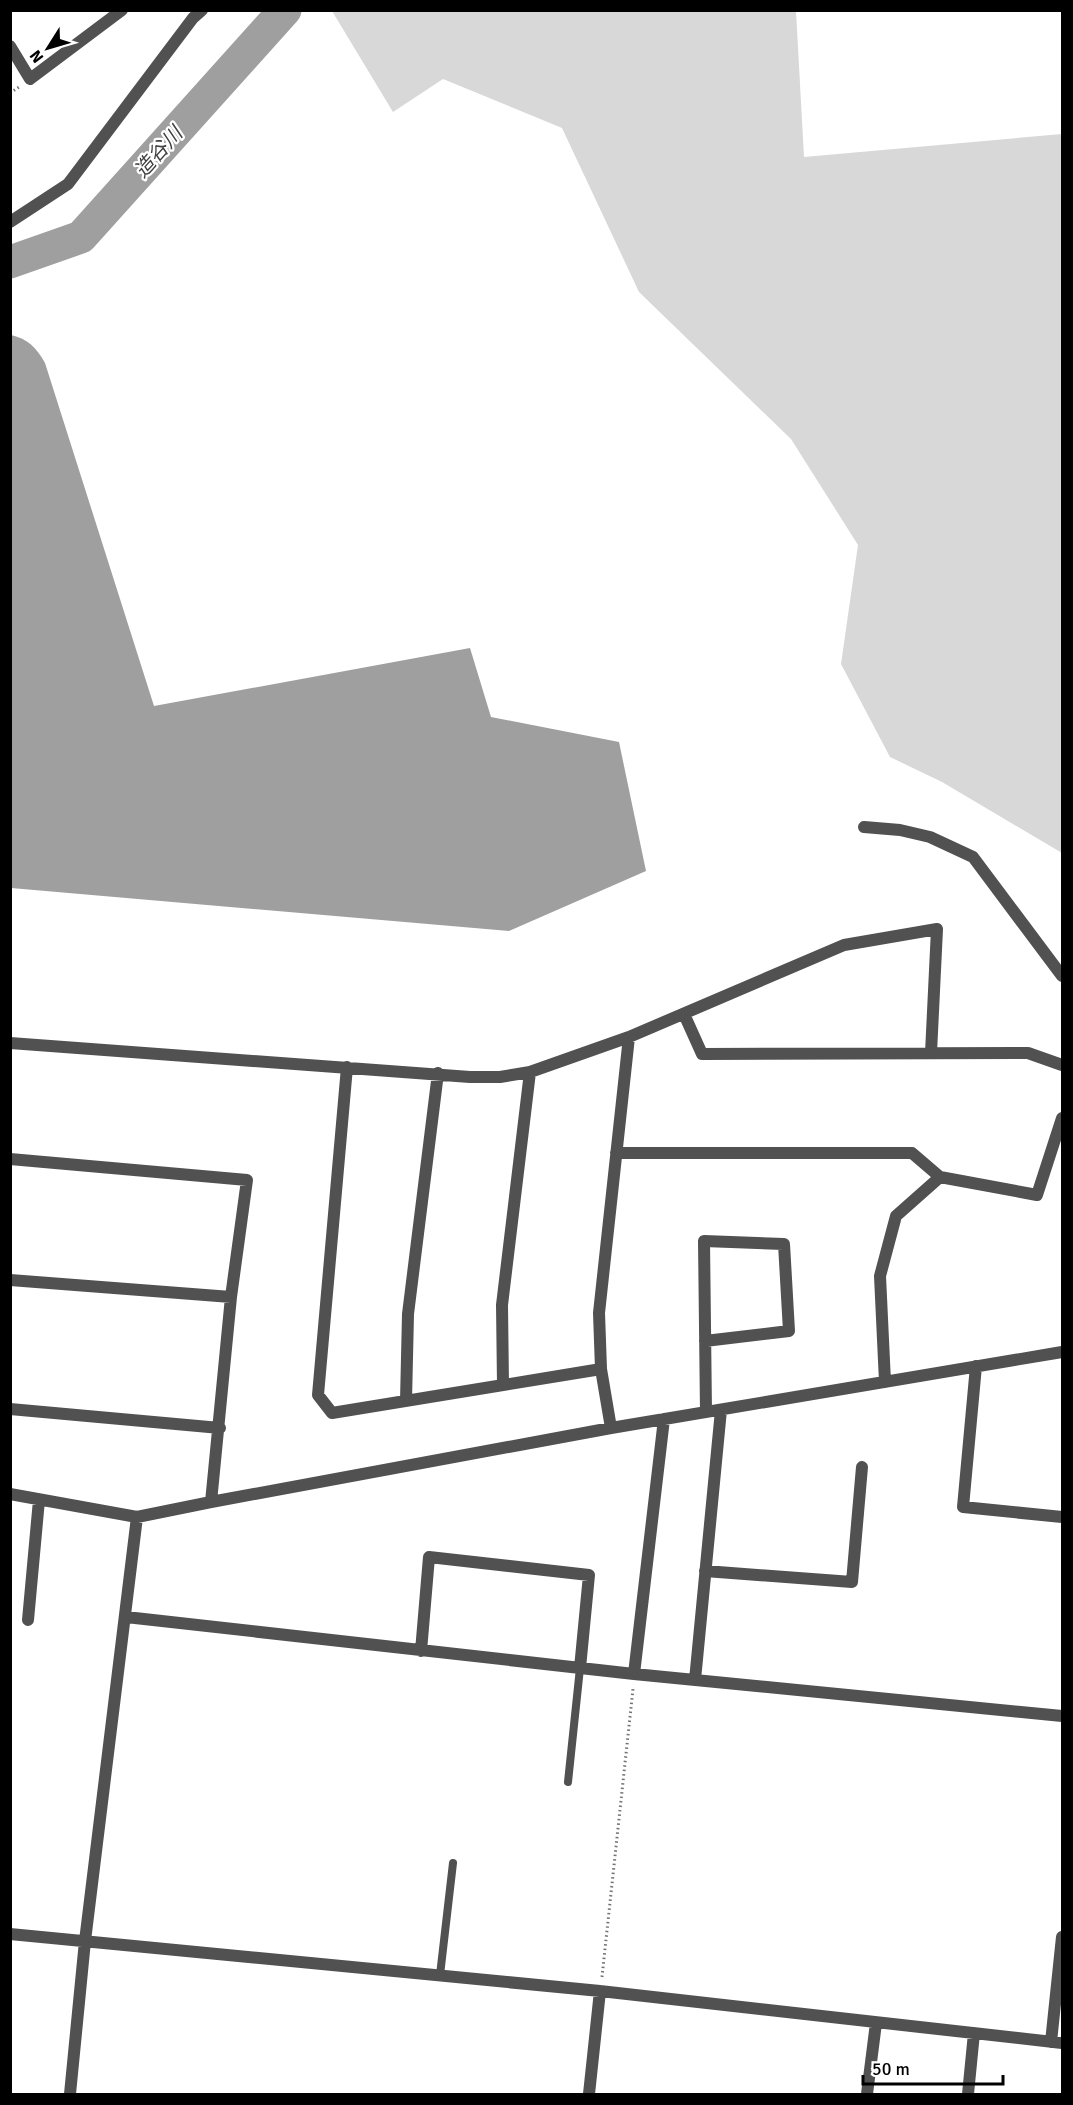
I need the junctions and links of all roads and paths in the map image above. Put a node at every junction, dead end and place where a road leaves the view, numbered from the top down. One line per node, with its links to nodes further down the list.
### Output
1 (122, 10): 3 (street)
2 (202, 10): 4 (street)
3 (10, 46)
4 (10, 222)
5 (864, 827): 6 (street)
6 (1062, 976)
7 (684, 1014): 8 (street); 10 (street); 10 (street)
8 (629, 1037): 13 (street); 16 (street)
9 (10, 1043): 12 (street)
10 (931, 1053): 11 (street)
11 (1062, 1065)
12 (347, 1067): 14 (street); 27 (street)
13 (530, 1072): 14 (street); 26 (street)
14 (438, 1073): 27 (street)
15 (1062, 1118): 18 (street)
16 (616, 1153): 18 (street); 24 (street)
17 (10, 1159): 20 (street)
18 (940, 1178): 25 (street)
19 (10, 1280): 20 (street)
20 (231, 1297): 32 (street)
21 (705, 1341): 21 (street); 30 (street)
22 (1062, 1352): 23 (street)
23 (976, 1366): 25 (street); 39 (street)
24 (601, 1369): 26 (street); 33 (street)
25 (885, 1382): 29 (street)
26 (503, 1385): 27 (street)
27 (406, 1401)
28 (10, 1409): 32 (street)
29 (720, 1410): 30 (street); 40 (street)
30 (706, 1412): 31 (street)
31 (664, 1419): 33 (street); 45 (street)
32 (219, 1428): 37 (street)
33 (611, 1428): 37 (street)
34 (862, 1467): 40 (street)
35 (10, 1494): 36 (street)
36 (39, 1500): 38 (street); 42 (street)
37 (211, 1502): 38 (street)
38 (137, 1517): 41 (street)
39 (1062, 1517)
40 (705, 1571): 46 (street)
41 (126, 1617): 43 (street); 52 (street)
42 (28, 1620)
43 (421, 1651): 44 (street); 44 (street)
44 (580, 1668): 45 (street); 48 (lane)
45 (634, 1674): 46 (street); 54 (path)
46 (695, 1680): 47 (street)
47 (1062, 1716)
48 (568, 1782)
49 (453, 1863): 53 (lane)
50 (10, 1934): 52 (street)
51 (1062, 1937): 57 (street)
52 (86, 1941): 53 (street); 58 (street)
53 (440, 1975): 54 (street)
54 (600, 1991): 55 (street); 59 (street)
55 (876, 2023): 56 (street); 60 (street)
56 (974, 2033): 57 (street); 61 (street)
57 (1057, 2042)
58 (70, 2094)
59 (589, 2094)
60 (867, 2094)
61 (968, 2094)

